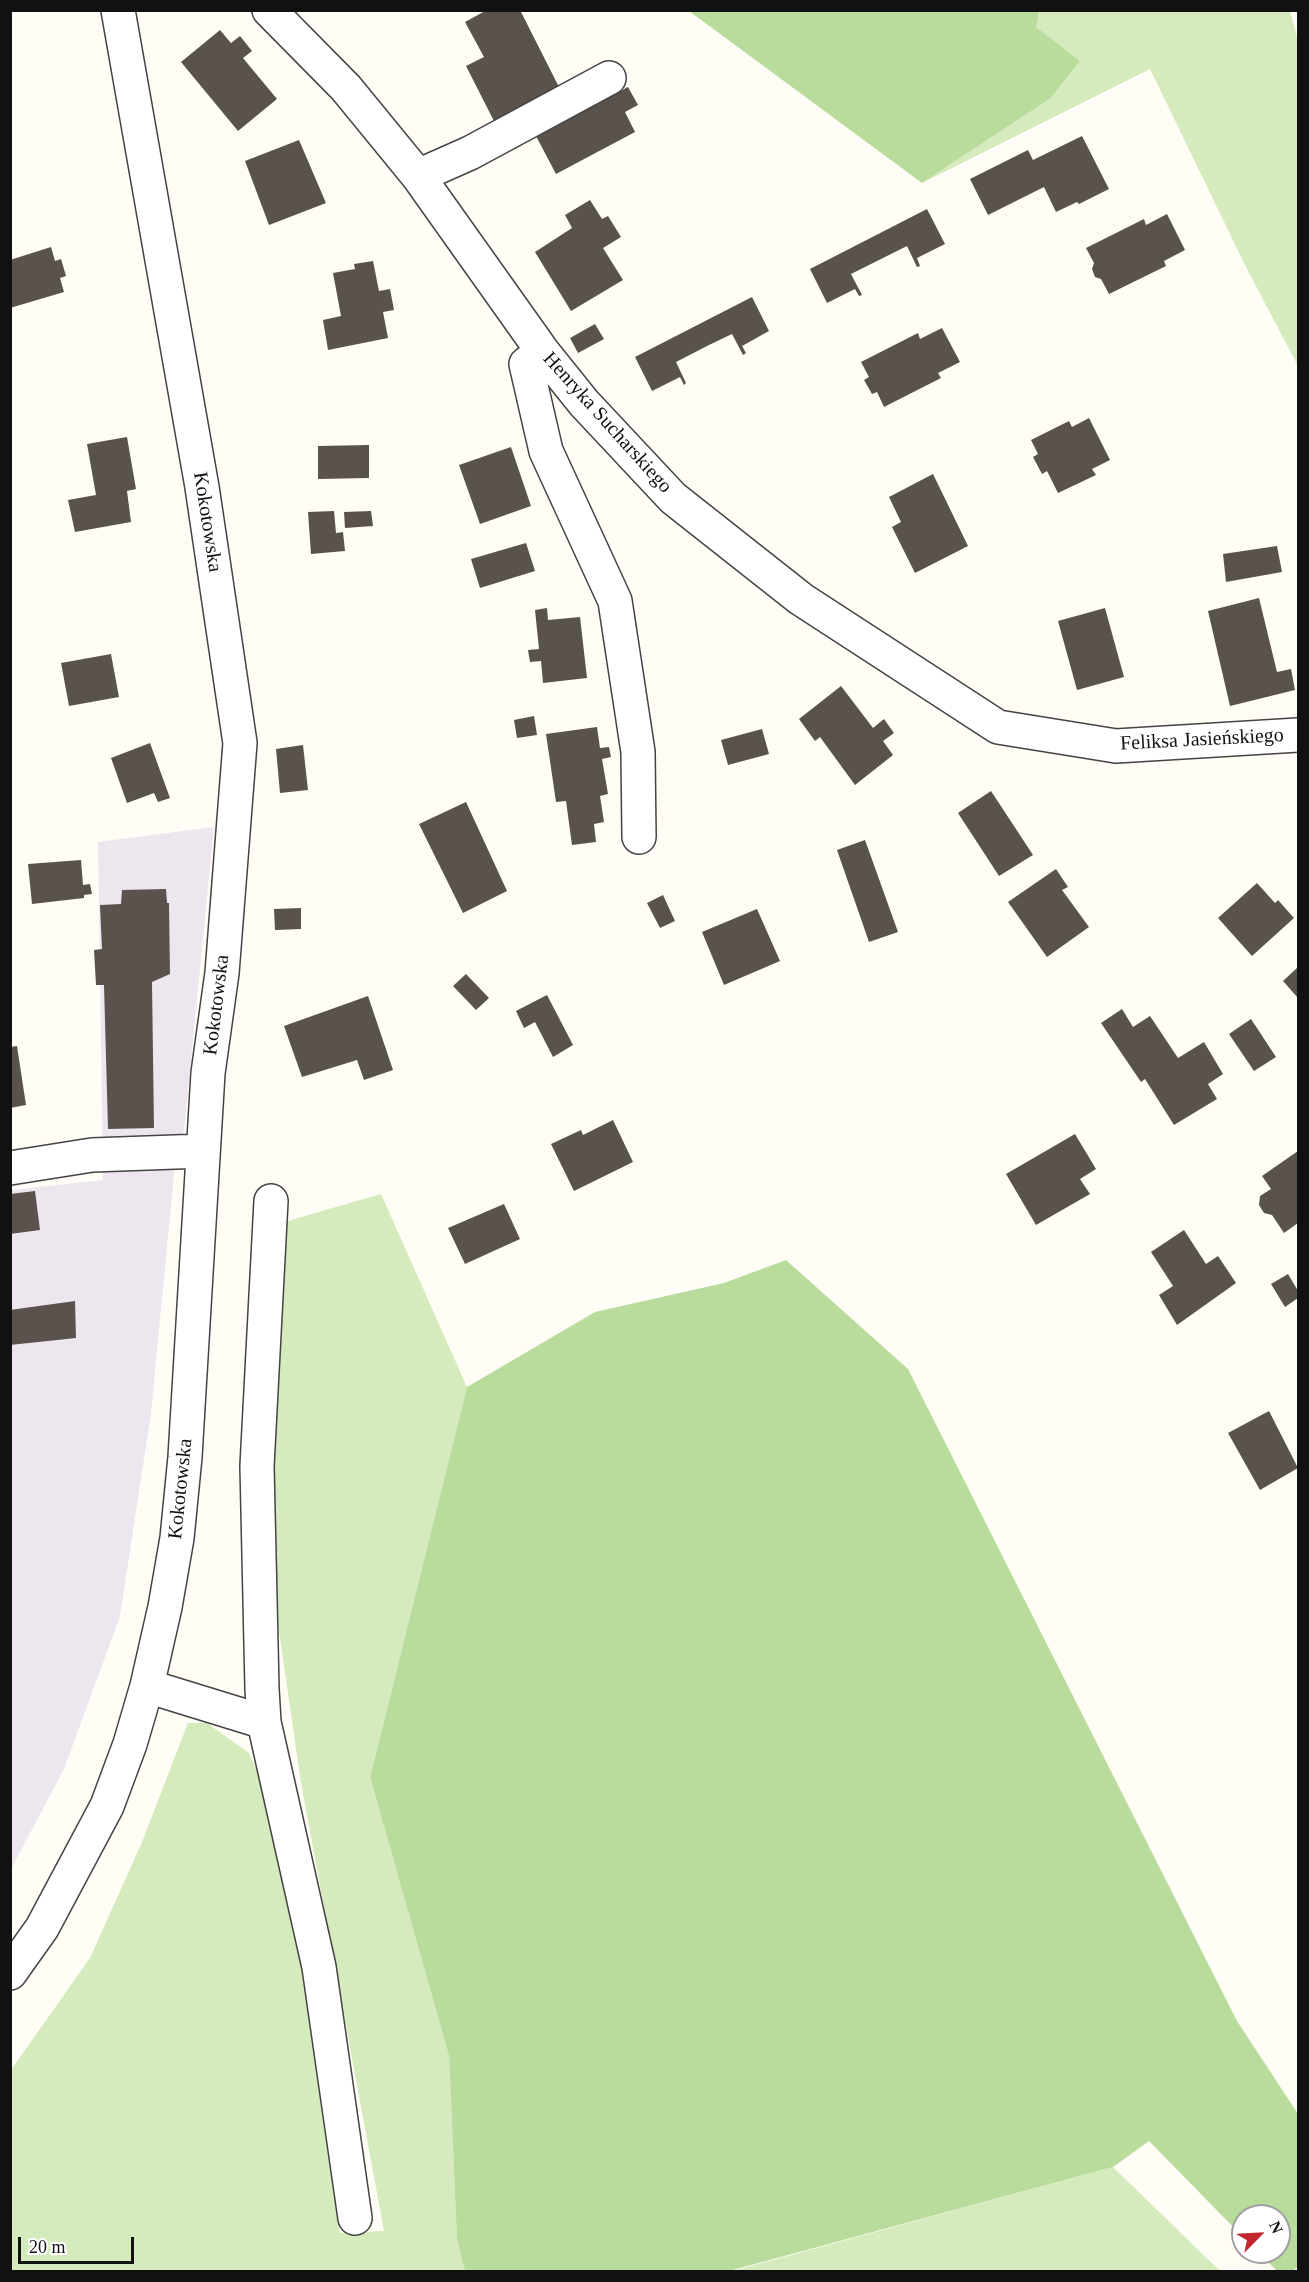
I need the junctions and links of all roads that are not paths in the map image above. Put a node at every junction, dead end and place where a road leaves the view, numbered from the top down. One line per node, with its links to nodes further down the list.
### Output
1 (118, 10): 9 (street, Kokotowska)
2 (269, 10): 4 (street, Henryka Sucharskiego)
3 (609, 78): 4 (street)
4 (418, 176): 5 (street, Henryka Sucharskiego)
5 (543, 352): 6 (street, Henryka Sucharskiego); 8 (street)
6 (998, 727): 7 (street, Feliksa Jasieńskiego)
7 (1299, 735)
8 (639, 837)
9 (203, 1151): 10 (street); 12 (street, Kokotowska)
10 (10, 1168)
11 (271, 1200): 13 (street)
12 (147, 1686): 13 (street); 14 (street, Kokotowska)
13 (264, 1722): 15 (street)
14 (10, 1973)
15 (355, 2218)

